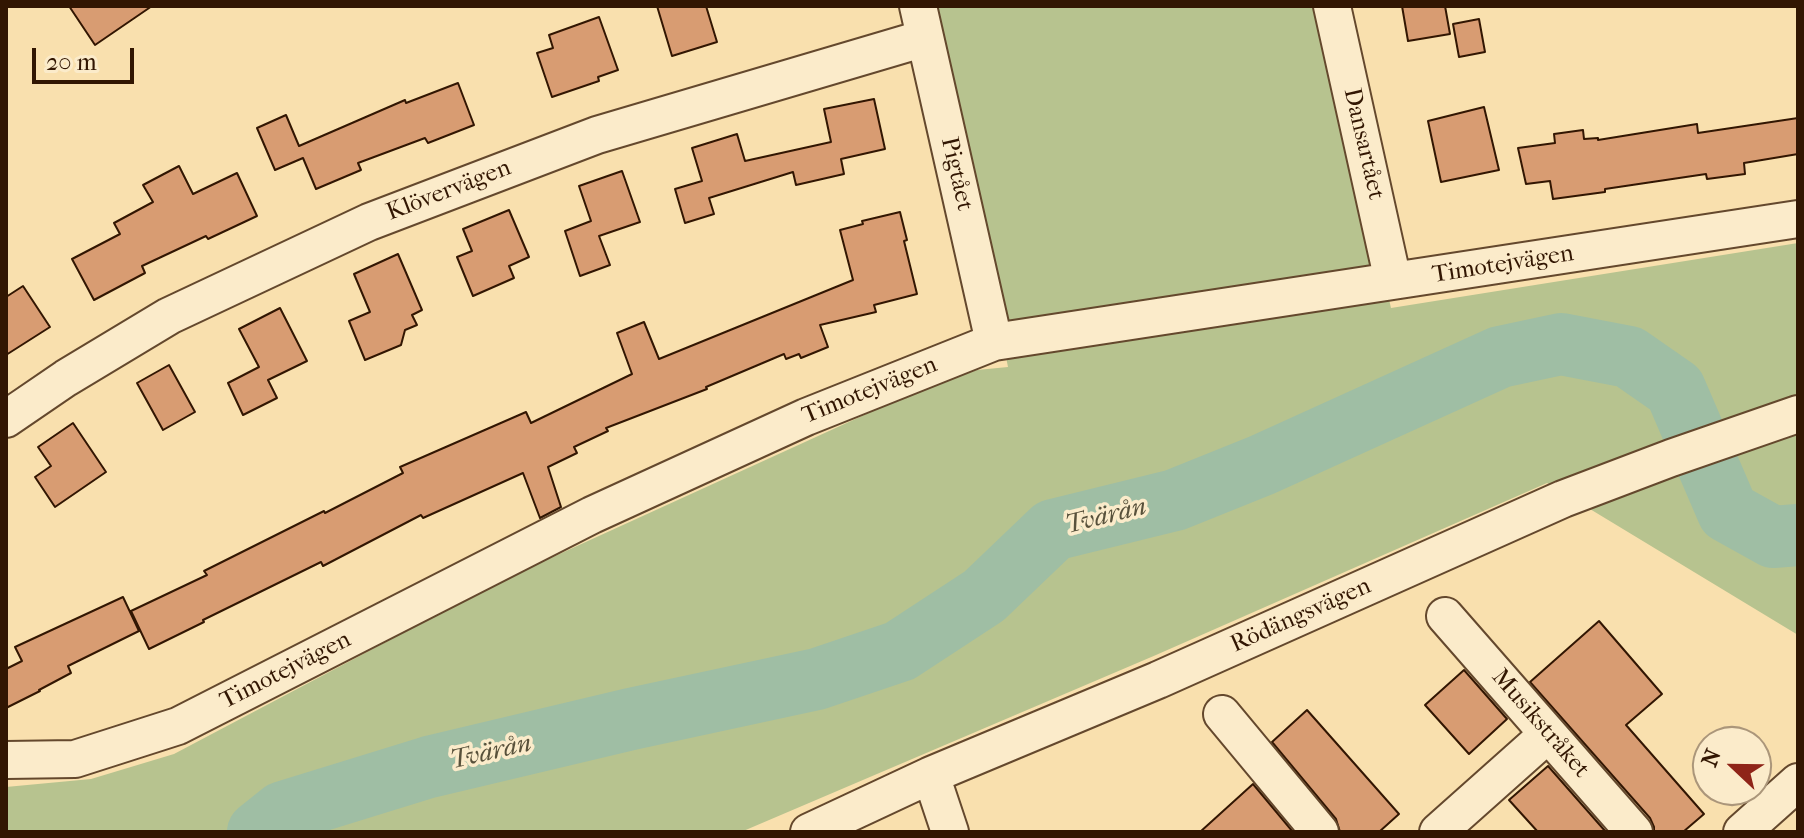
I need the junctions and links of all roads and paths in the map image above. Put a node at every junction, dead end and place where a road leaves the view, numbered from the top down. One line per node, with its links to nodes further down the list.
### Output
1 (1332, 6): 4 (street, Dansartået)
2 (921, 22): 5 (street, Pigtået); 7 (street, Klövervägen)
3 (1798, 219): 4 (street, Timotejvägen)
4 (1393, 281): 5 (street, Timotejvägen)
5 (994, 342): 11 (street, Timotejvägen)
6 (1798, 414): 12 (street, Rödängsvägen)
7 (6, 419)
8 (1445, 616): 10 (street, Musikstråket)
9 (1222, 714): 16 (street)
10 (1548, 734): 17 (street); 18 (street, Musikstråket)
11 (6, 760)
12 (931, 775): 14 (street, Rödängsvägen); 15 (street)
13 (1798, 782): 19 (street)
14 (809, 832)
15 (950, 832)
16 (1320, 832)
17 (1438, 832)
18 (1634, 832)
19 (1742, 832)

